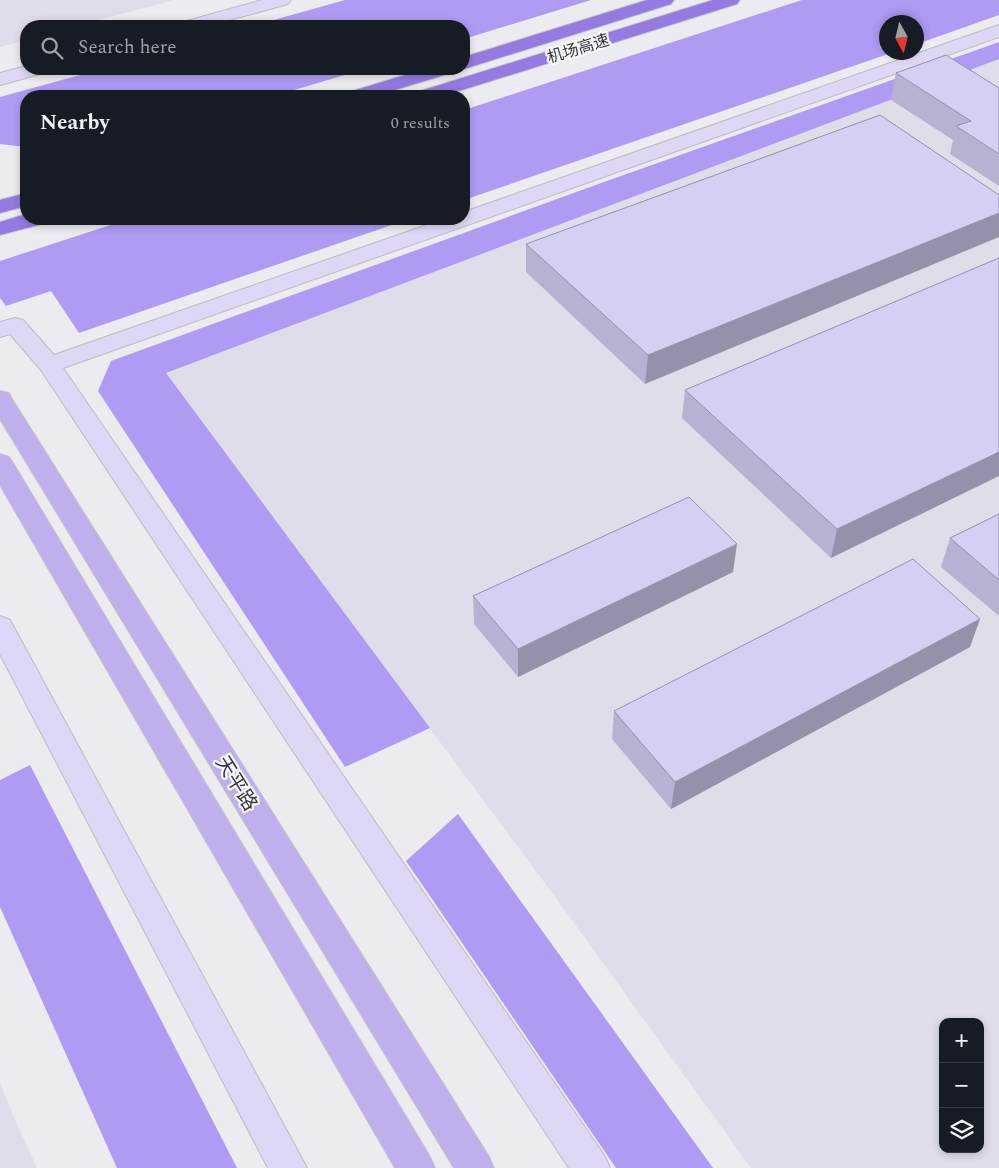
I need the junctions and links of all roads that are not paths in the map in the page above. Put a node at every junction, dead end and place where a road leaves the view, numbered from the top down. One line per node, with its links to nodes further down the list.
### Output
1 (282, 0): 4 (main road)
2 (665, 0): 6 (highway, 机场高速)
3 (731, 0): 11 (highway, 机场高速)
4 (210, 20)
5 (999, 31): 14 (main road)
6 (470, 61)
7 (20, 74): 9 (main road)
8 (424, 75): 10 (highway)
9 (0, 79)
10 (376, 90)
11 (443, 90)
12 (20, 201): 13 (highway)
13 (0, 207)
14 (470, 217)
15 (20, 223): 17 (highway)
16 (447, 225): 19 (main road)
17 (0, 229)
18 (0, 330): 19 (main road)
19 (49, 365): 26 (main road)
20 (0, 399): 25 (main road, 天平路)
21 (0, 463): 24 (main road, 天平路)
22 (0, 627): 23 (main road)
23 (288, 1168)
24 (416, 1168)
25 (475, 1168)
26 (591, 1168)

